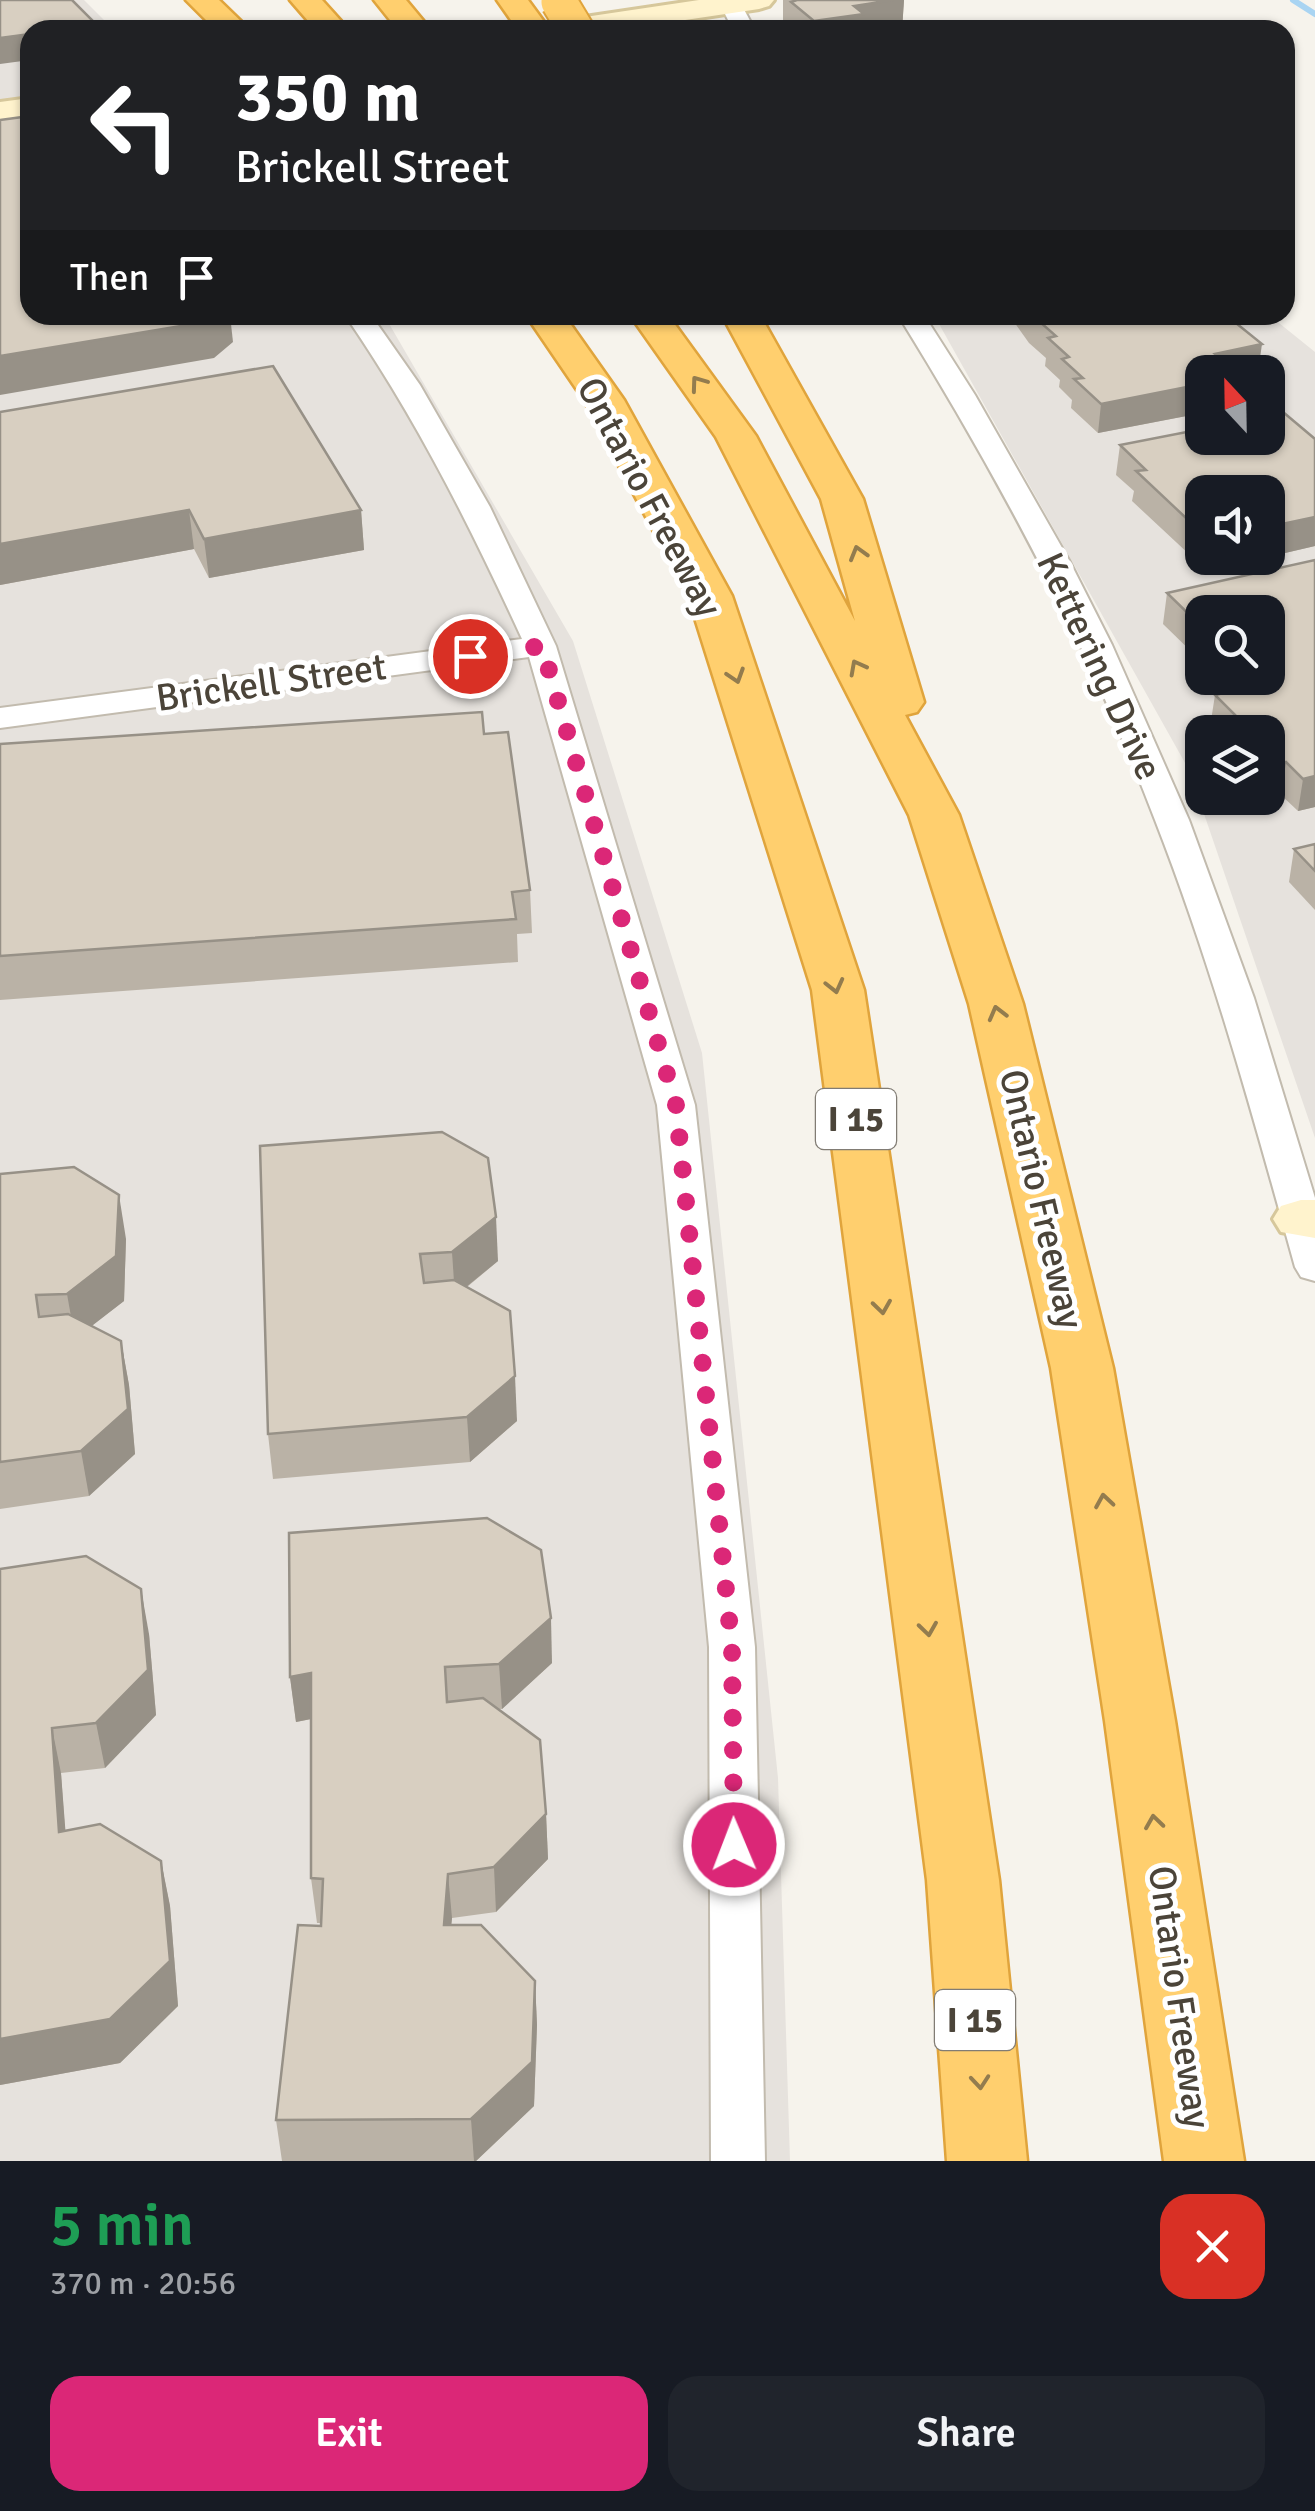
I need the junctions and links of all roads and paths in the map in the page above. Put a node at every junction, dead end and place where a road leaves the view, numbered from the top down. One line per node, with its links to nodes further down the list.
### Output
1 (201, 0): 5 (highway)
2 (304, 0): 6 (highway)
3 (558, 11): 4 (main road)
4 (745, 11)
5 (223, 20)
6 (323, 20)
7 (365, 325): 12 (street)
8 (551, 325): 17 (highway, Ontario Freeway / I 15, one-way to 17)
9 (656, 325): 14 (highway, Ontario Freeway, one-way to 9)
10 (746, 325): 14 (highway, one-way to 10)
11 (917, 325): 15 (street, Kettering Drive)
12 (542, 646): 13 (street, Brickell Street); 16 (street)
13 (0, 718)
14 (934, 815): 18 (highway, Ontario Freeway, one-way to 14)
15 (1310, 1235)
16 (738, 2161)
17 (987, 2161)
18 (1204, 2161)

